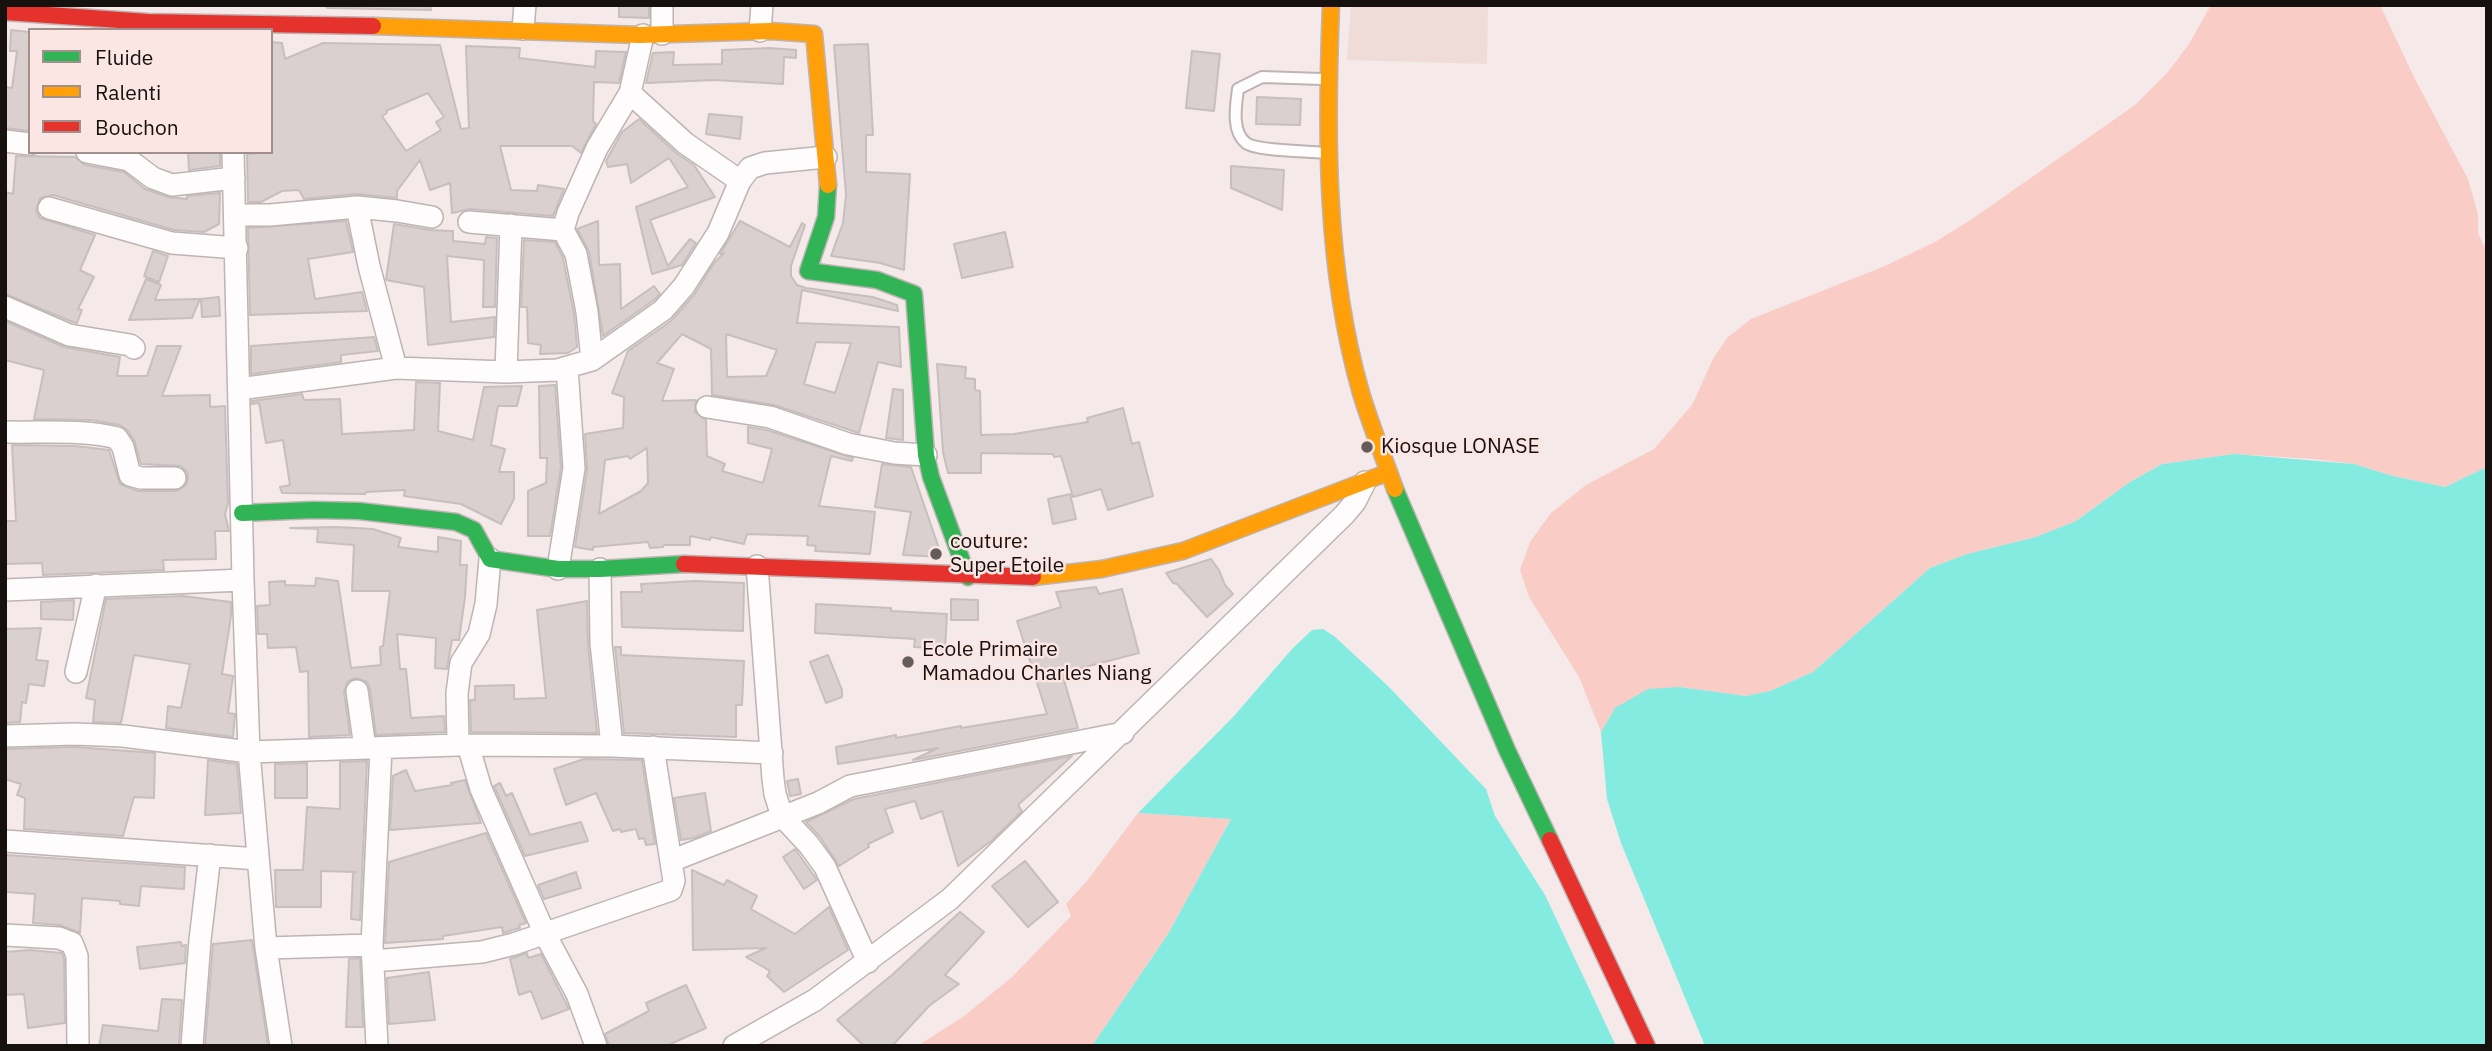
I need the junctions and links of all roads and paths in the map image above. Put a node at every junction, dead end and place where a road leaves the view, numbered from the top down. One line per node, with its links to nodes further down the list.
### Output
1 (525, 5): 7 (street)
2 (662, 5): 9 (street)
3 (762, 5): 8 (street)
4 (1331, 5): 10 (main road)
5 (5, 12): 6 (main road)
6 (234, 20): 7 (main road)
7 (523, 29): 9 (main road)
8 (760, 31): 9 (main road); 17 (main road)
9 (653, 34): 11 (street)
10 (1328, 79): 14 (main road); 14 (lane)
11 (630, 93): 19 (street); 26 (street)
12 (5, 141): 13 (street)
13 (28, 144)
14 (1328, 153): 38 (main road)
15 (98, 154): 18 (street)
16 (233, 154): 18 (street)
17 (827, 157): 19 (street); 37 (main road)
18 (234, 178): 22 (street)
19 (740, 181): 30 (street)
20 (357, 207): 22 (street); 23 (street); 31 (street)
21 (49, 208): 27 (street)
22 (235, 215): 27 (street)
23 (432, 217)
24 (469, 222): 25 (street)
25 (511, 225): 26 (street); 33 (street)
26 (563, 230): 30 (street)
27 (237, 248): 34 (street)
28 (5, 307): 29 (street)
29 (134, 348)
30 (592, 360): 32 (street)
31 (396, 368): 33 (street); 34 (street)
32 (567, 368): 33 (street); 44 (street)
33 (506, 372)
34 (239, 389): 41 (street)
35 (707, 407): 37 (street)
36 (5, 432): 39 (street)
37 (926, 455): 46 (main road)
38 (1388, 472): 40 (main road); 76 (main road)
39 (175, 478)
40 (1364, 482): 46 (main road); 52 (street)
41 (242, 513): 42 (main road); 47 (street)
42 (490, 559): 44 (main road); 54 (street)
43 (757, 566): 45 (main road); 46 (main road); 59 (street)
44 (558, 569): 45 (main road)
45 (600, 569): 55 (street)
46 (968, 577)
47 (243, 580): 48 (street); 58 (street)
48 (96, 585): 49 (street); 50 (street)
49 (5, 590)
50 (76, 672)
51 (357, 691): 57 (street)
52 (1123, 733): 60 (street); 69 (street)
53 (5, 736): 58 (street)
54 (463, 745): 55 (street); 57 (street); 65 (street)
55 (612, 746): 56 (street)
56 (653, 747): 59 (street); 64 (street)
57 (373, 748): 58 (street); 68 (street)
58 (249, 752): 63 (street)
59 (772, 753): 60 (street)
60 (782, 816): 64 (street); 69 (street)
61 (5, 841): 62 (street)
62 (210, 855): 63 (street); 71 (street)
63 (258, 859): 67 (street)
64 (671, 861): 65 (street)
65 (545, 934): 68 (street); 74 (street)
66 (5, 935): 70 (street)
67 (266, 947): 68 (street); 72 (street)
68 (372, 953): 73 (street)
69 (868, 962): 75 (street)
70 (78, 1046)
71 (192, 1046)
72 (281, 1046)
73 (377, 1046)
74 (596, 1046)
75 (734, 1046)
76 (1647, 1046)

